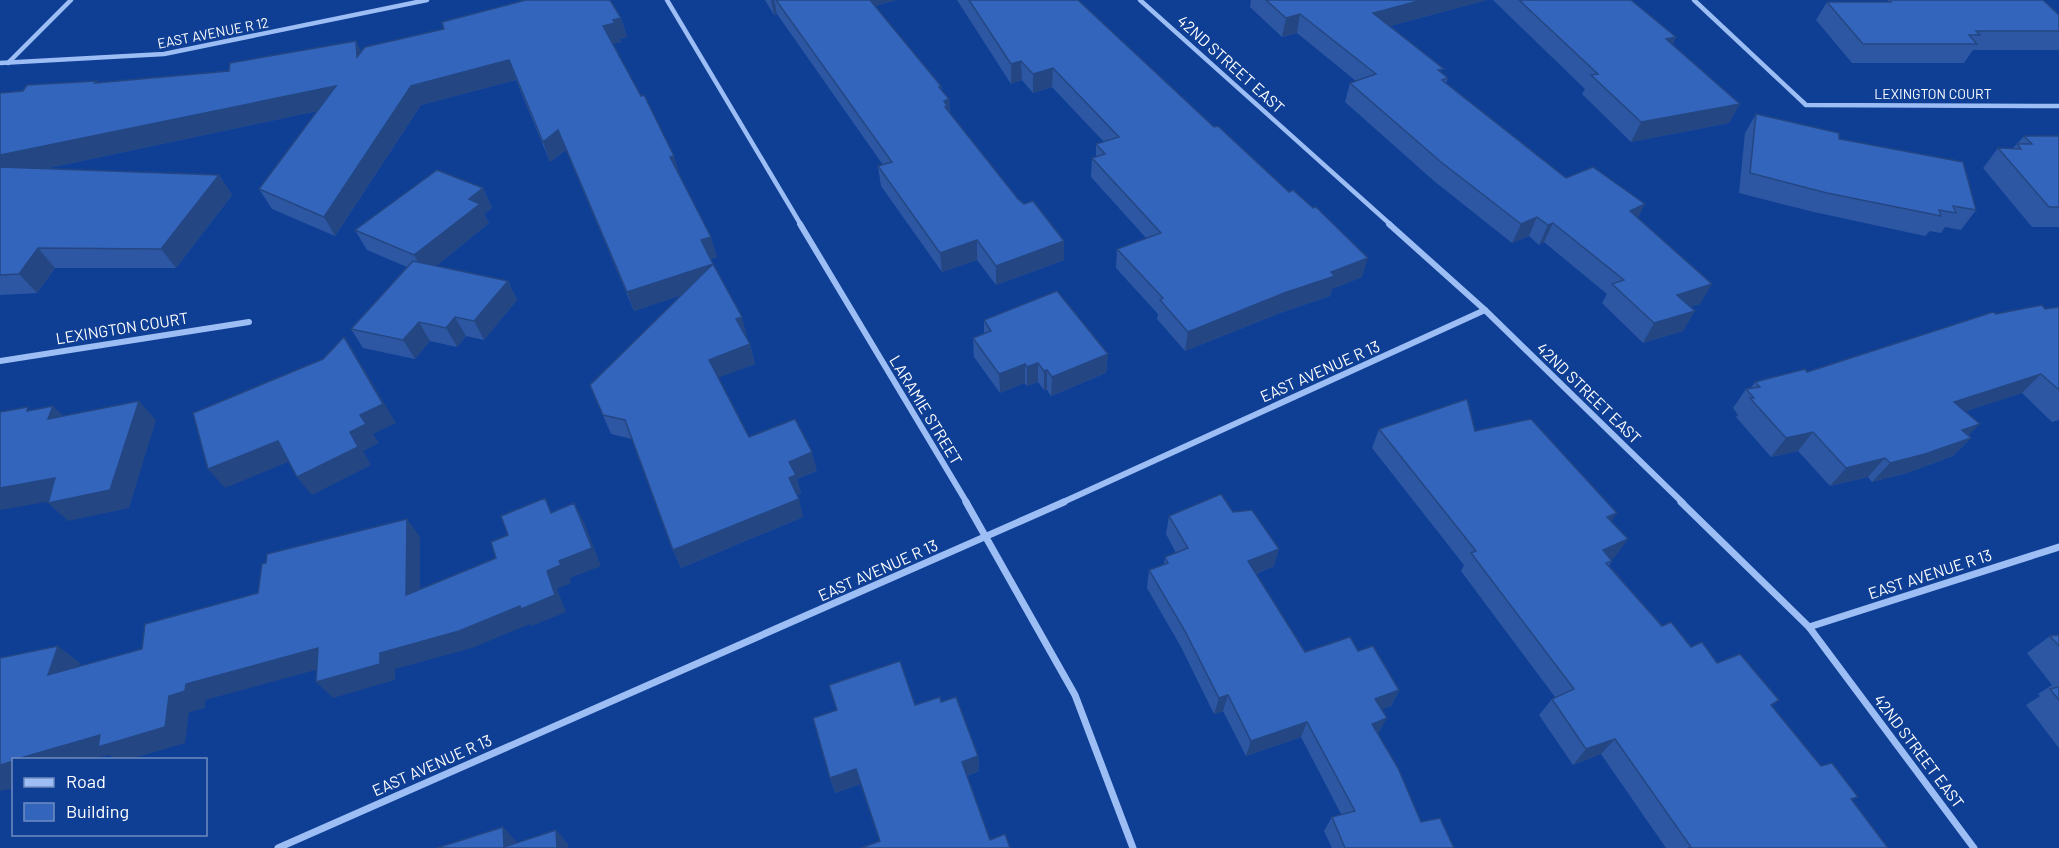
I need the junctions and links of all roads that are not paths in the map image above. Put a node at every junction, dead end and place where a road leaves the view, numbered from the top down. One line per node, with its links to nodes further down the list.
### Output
1 (71, 0): 7 (street)
2 (427, 0): 7 (street, EAST AVENUE R 12)
3 (667, 0): 12 (street, LARAMIE STREET)
4 (1140, 0): 9 (street, 42ND STREET EAST)
5 (1694, 0): 8 (street, LEXINGTON COURT)
6 (0, 63): 7 (street, EAST AVENUE R 12)
7 (7, 63)
8 (2059, 106)
9 (1485, 310): 12 (street, EAST AVENUE R 13); 14 (street, 42ND STREET EAST)
10 (249, 322): 11 (street, LEXINGTON COURT)
11 (0, 361)
12 (987, 537): 15 (street, EAST AVENUE R 13); 16 (street, LARAMIE STREET)
13 (2059, 547): 14 (street, EAST AVENUE R 13)
14 (1809, 627): 17 (street, 42ND STREET EAST)
15 (278, 848)
16 (1133, 848)
17 (1974, 848)

